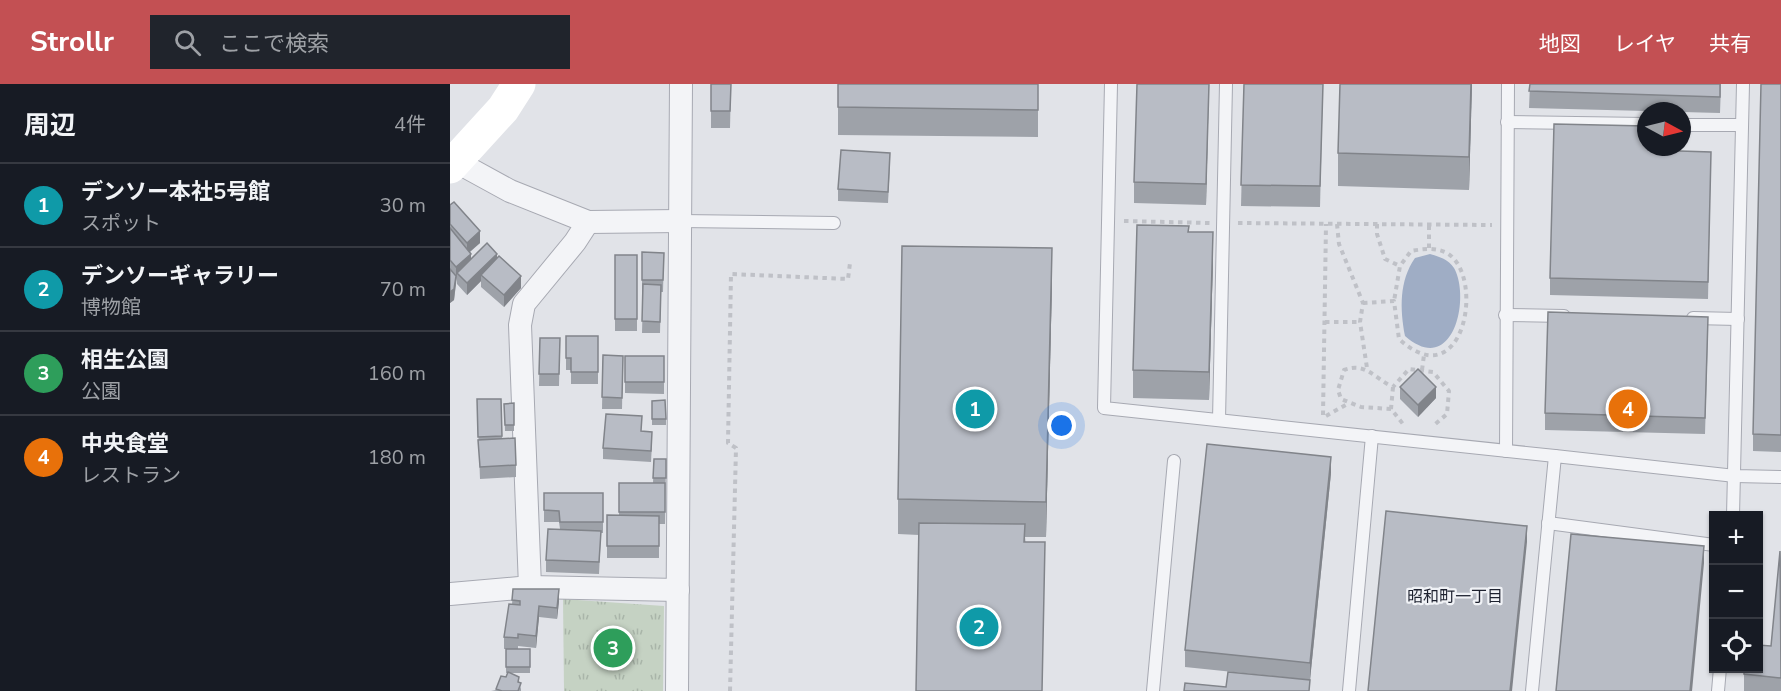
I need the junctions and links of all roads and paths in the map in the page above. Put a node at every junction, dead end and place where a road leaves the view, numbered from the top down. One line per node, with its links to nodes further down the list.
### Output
1 (519, 84): 11 (main road)
2 (681, 84): 13 (street)
3 (1111, 84): 12 (lane)
4 (1226, 84): 16 (lane)
5 (1508, 84): 7 (lane)
6 (1743, 84): 10 (lane)
7 (1507, 122): 8 (lane); 21 (lane)
8 (1637, 124)
9 (1691, 124): 10 (lane)
10 (1742, 125): 30 (lane)
11 (453, 164): 14 (street)
12 (1108, 220): 16 (path); 40 (lane)
13 (680, 221): 14 (street); 15 (lane); 54 (street)
14 (588, 222): 53 (street)
15 (834, 223)
16 (1224, 223): 17 (path); 40 (lane)
17 (1326, 224): 18 (path); 31 (path)
18 (1336, 224): 19 (path); 26 (path)
19 (1377, 224): 20 (path); 24 (path)
20 (1429, 225): 21 (path); 22 (path)
21 (1506, 225): 27 (lane)
22 (1429, 248): 24 (path); 33 (path)
23 (850, 263): 58 (path)
24 (1400, 266): 25 (path)
25 (1395, 301): 26 (path); 33 (path)
26 (1363, 303): 32 (path)
27 (1505, 315): 28 (lane); 45 (lane)
28 (1575, 316)
29 (1680, 318): 30 (lane)
30 (1738, 319): 48 (lane)
31 (1325, 322): 32 (path); 39 (path)
32 (1360, 322): 34 (path)
33 (1424, 355): 35 (path)
34 (1367, 368): 36 (path); 37 (path)
35 (1422, 370): 36 (path); 42 (path)
36 (1392, 387): 38 (path)
37 (1349, 403): 38 (path); 39 (path)
38 (1391, 409): 41 (path)
39 (1323, 418): 43 (path)
40 (1219, 420): 43 (lane)
41 (1407, 428)
42 (1430, 430)
43 (1323, 431): 44 (lane)
44 (1372, 436): 45 (lane); 60 (lane)
45 (1506, 451): 46 (lane)
46 (1555, 456): 48 (lane); 51 (lane)
47 (1174, 460): 59 (lane)
48 (1735, 476): 49 (lane); 50 (lane)
49 (1781, 477)
50 (1733, 511)
51 (1548, 523): 52 (lane); 61 (lane)
52 (1709, 544)
53 (530, 587): 54 (street); 55 (street)
54 (678, 590): 57 (street)
55 (450, 594)
56 (1720, 673): 62 (lane)
57 (677, 691)
58 (730, 691)
59 (1153, 691)
60 (1349, 691)
61 (1532, 691)
62 (1718, 691)

